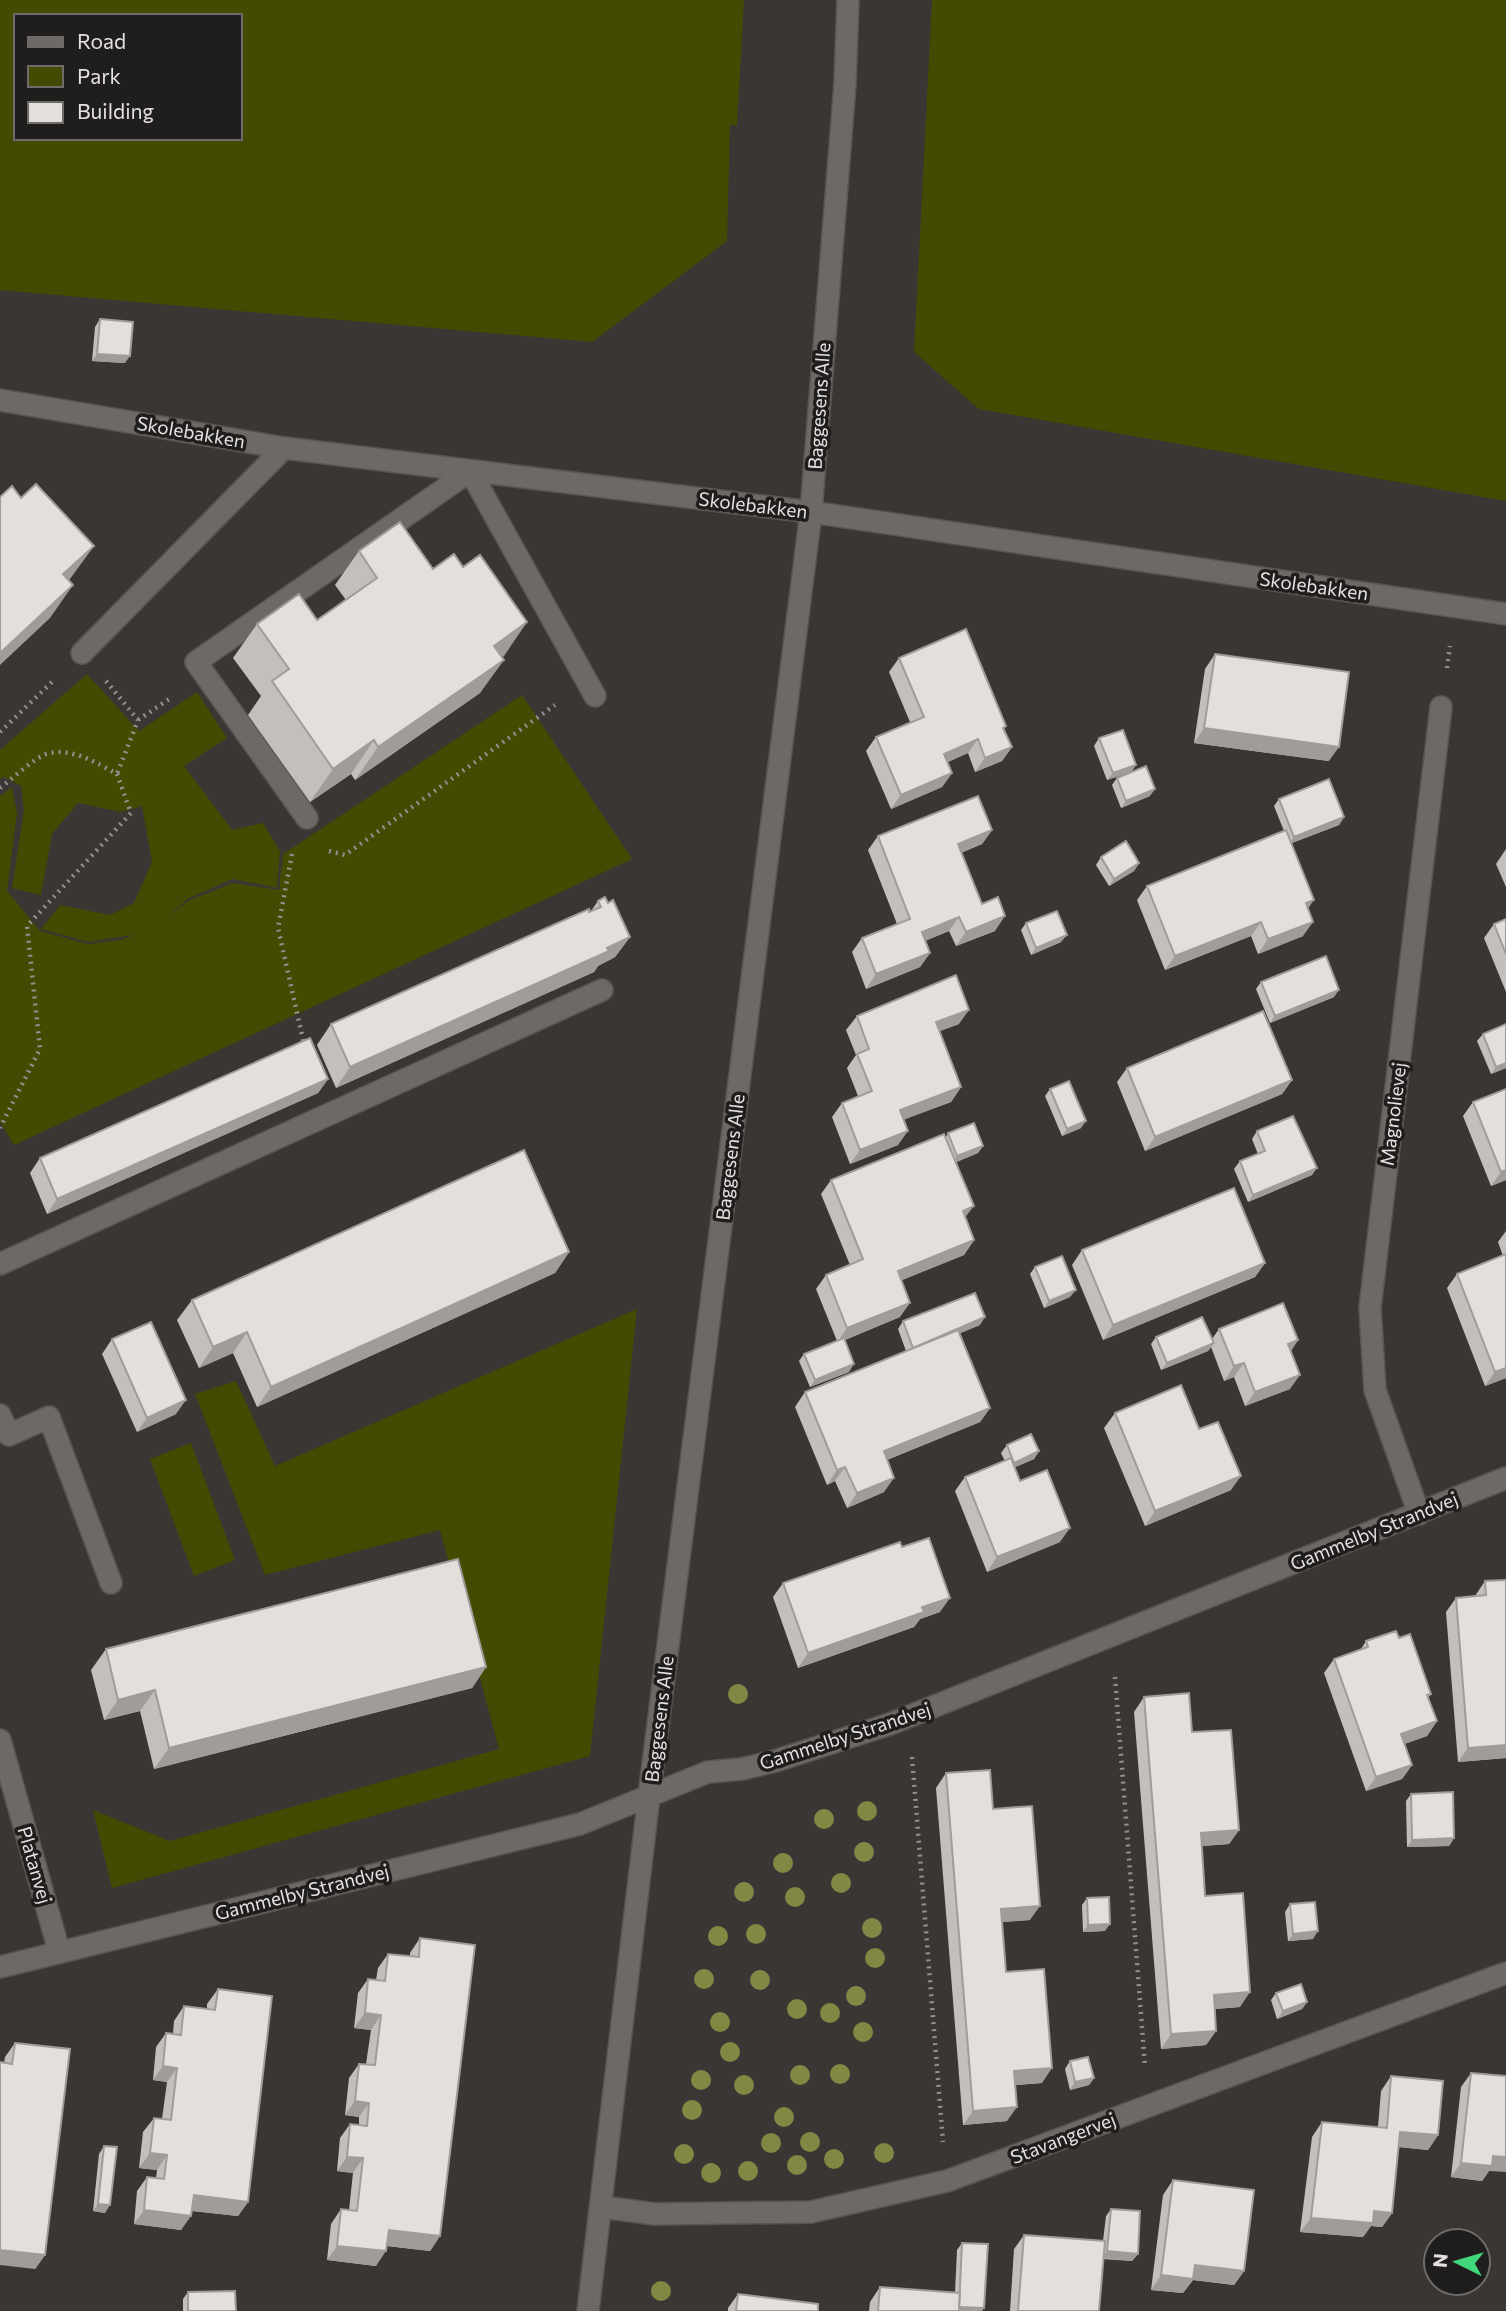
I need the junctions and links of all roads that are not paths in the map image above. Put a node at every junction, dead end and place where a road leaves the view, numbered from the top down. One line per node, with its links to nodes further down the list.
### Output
1 (848, 0): 5 (street, Baggesens Alle)
2 (2, 402): 3 (street, Skolebakken)
3 (284, 447): 4 (street, Skolebakken); 7 (street)
4 (470, 471): 5 (street, Skolebakken); 8 (street); 10 (street)
5 (811, 512): 6 (street, Skolebakken); 18 (street, Baggesens Alle)
6 (1506, 614)
7 (82, 653)
8 (591, 689)
9 (1441, 707): 15 (street, Magnolievej)
10 (307, 818)
11 (602, 990): 12 (street)
12 (0, 1264)
13 (0, 1415): 16 (street)
14 (1506, 1478): 15 (street, Gammelby Strandvej)
15 (1419, 1514): 18 (street, Gammelby Strandvej)
16 (111, 1583)
17 (0, 1740): 19 (street, Platanvej)
18 (649, 1796): 19 (street, Gammelby Strandvej); 22 (street, Baggesens Alle)
19 (59, 1951): 20 (street, Gammelby Strandvej)
20 (0, 1967)
21 (1506, 1973): 22 (street, Stavangervej)
22 (602, 2207): 23 (street, Baggesens Alle)
23 (589, 2311)

